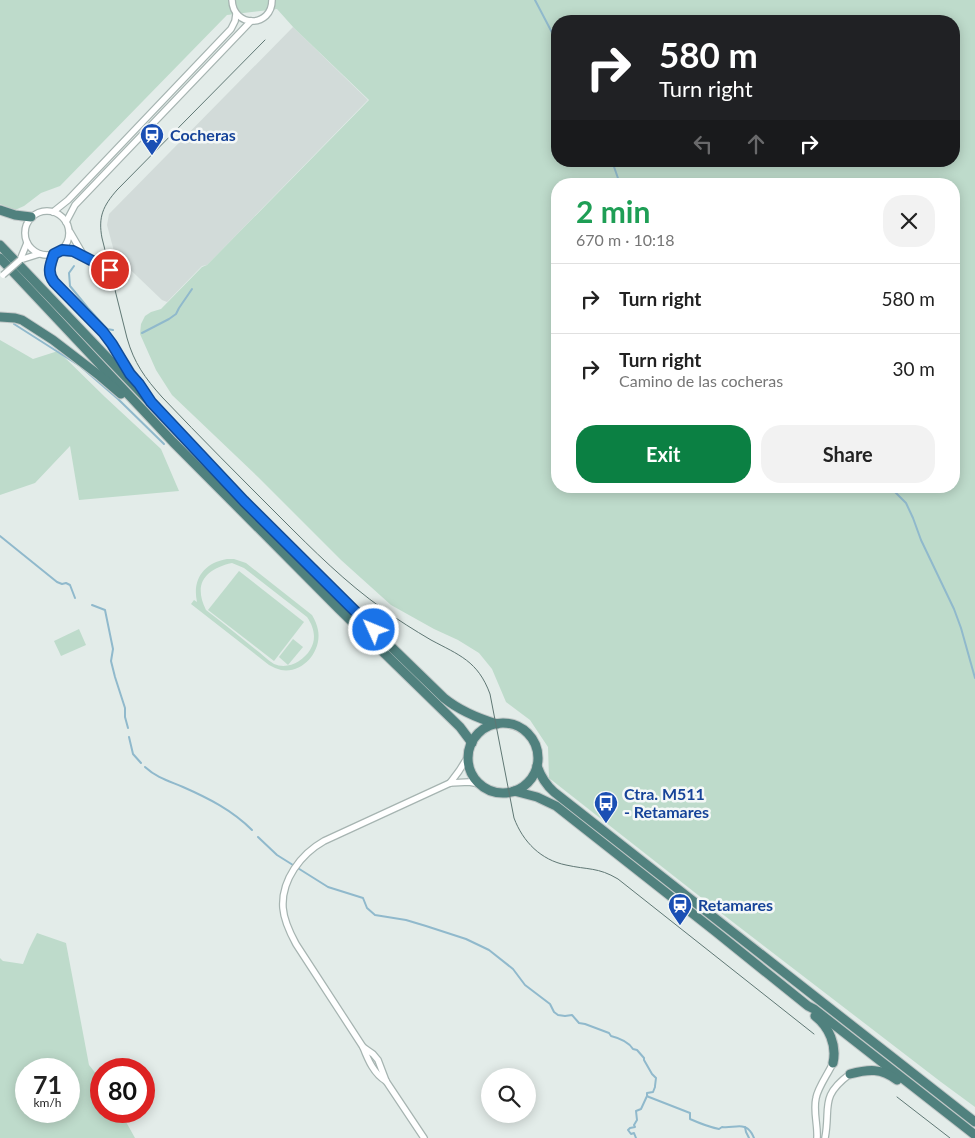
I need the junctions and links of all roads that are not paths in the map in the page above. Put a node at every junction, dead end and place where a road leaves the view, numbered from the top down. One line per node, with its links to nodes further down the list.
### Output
1 (232, 0): 3 (street)
2 (272, 0): 4 (street)
3 (236, 14): 4 (street); 6 (street)
4 (251, 21): 8 (street)
5 (0, 210): 7 (highway)
6 (53, 212): 7 (street); 8 (street)
7 (31, 217): 10 (street)
8 (66, 222): 9 (street)
9 (70, 232): 12 (street); 14 (street)
10 (27, 243): 13 (street); 16 (street)
11 (0, 245): 21 (highway)
12 (58, 252): 13 (street); 14 (street); 21 (highway)
13 (38, 254): 16 (street)
14 (84, 256): 18 (street)
15 (0, 258): 22 (highway)
16 (20, 260): 17 (street, bridge)
17 (2, 276): 19 (street)
18 (125, 278)
19 (0, 281)
20 (0, 317): 22 (highway)
21 (151, 402): 23 (highway)
22 (173, 442): 24 (highway)
23 (497, 724): 24 (highway); 26 (highway)
24 (472, 743): 25 (highway)
25 (469, 755): 27 (street); 28 (highway)
26 (537, 766): 29 (highway); 34 (highway)
27 (450, 784): 28 (street); 36 (street)
28 (480, 784): 29 (highway)
29 (514, 791): 30 (highway)
30 (808, 1006): 31 (highway); 33 (highway)
31 (833, 1063): 37 (street)
32 (850, 1074): 33 (highway); 38 (street)
33 (928, 1099): 35 (highway)
34 (975, 1122)
35 (975, 1135)
36 (424, 1138)
37 (817, 1138)
38 (825, 1138)

